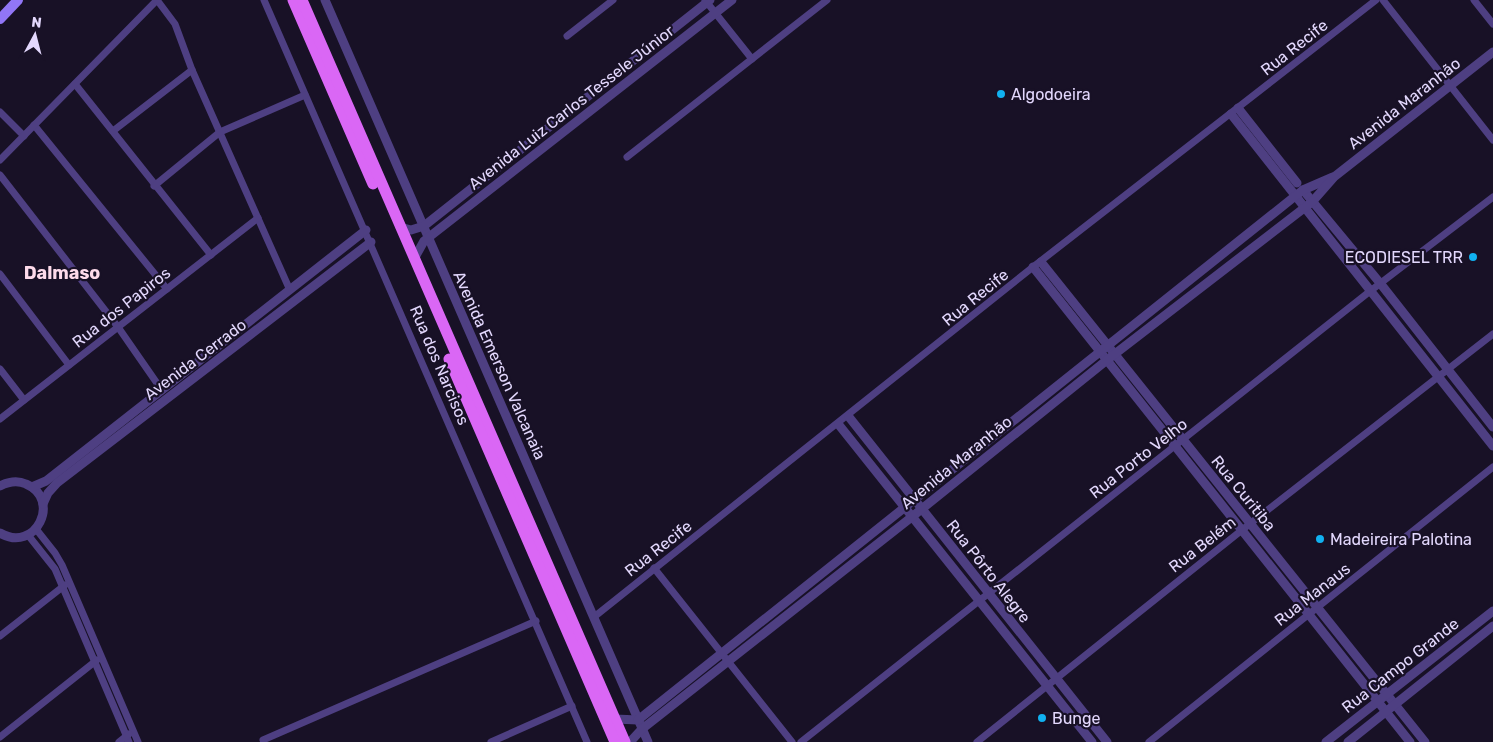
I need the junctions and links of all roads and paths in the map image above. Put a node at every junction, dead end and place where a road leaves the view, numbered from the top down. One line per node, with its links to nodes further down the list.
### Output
1 (18, 0): 15 (main road)
2 (157, 0): 20 (street); 21 (street)
3 (264, 0): 23 (street, Rua dos Narcisos)
4 (293, 0): 123 (main road)
5 (302, 0): 43 (main road)
6 (325, 0): 42 (street, Avenida Emerson Valcanaia)
7 (613, 0): 17 (street)
8 (732, 0): 14 (street, Avenida Luiz Carlos Tessele Júnior)
9 (827, 0): 19 (street)
10 (1376, 0): 24 (street, Rua Recife)
11 (1383, 0): 22 (street)
12 (1474, 0): 16 (street)
13 (708, 1): 14 (street); 42 (street, Avenida Luiz Carlos Tessele Júnior)
14 (716, 13): 19 (street); 45 (street, Avenida Luiz Carlos Tessele Júnior)
15 (0, 19)
16 (1493, 24)
17 (567, 36)
18 (1493, 52): 22 (street, Avenida Maranhão)
19 (752, 59): 31 (street)
20 (192, 70): 27 (street); 28 (street)
21 (74, 84): 26 (street); 27 (street)
22 (1450, 85): 30 (street); 34 (street, Avenida Maranhão)
23 (305, 96): 28 (street); 44 (street, Rua dos Narcisos)
24 (1234, 111): 36 (street); 37 (street); 49 (street, Rua Recife)
25 (0, 112): 29 (street)
26 (34, 125): 29 (street); 53 (street)
27 (113, 131): 35 (street)
28 (220, 132): 35 (street); 41 (street)
29 (24, 136): 32 (street)
30 (1493, 140)
31 (627, 157)
32 (0, 160)
33 (0, 175): 55 (street)
34 (1334, 177): 36 (street, Avenida Maranhão); 39 (street, Avenida Maranhão)
35 (154, 186): 47 (street)
36 (1300, 187): 37 (street, Avenida Maranhão); 39 (street)
37 (1294, 197): 40 (street); 57 (street, Avenida Maranhão)
38 (1493, 197): 51 (street, Rua Porto Velho)
39 (1312, 202): 40 (street, Avenida Maranhão); 51 (street)
40 (1303, 208): 54 (street); 58 (street, Avenida Maranhão)
41 (258, 218): 47 (street, Rua dos Papiros); 52 (street)
42 (424, 226): 43 (street); 45 (street, Avenida Emerson Valcanaia)
43 (400, 227): 48 (main road)
44 (366, 230): 46 (street, Rua dos Narcisos); 52 (street, Avenida Cerrado)
45 (428, 238): 48 (street, Avenida Luiz Carlos Tessele Júnior); 92 (street, Avenida Emerson Valcanaia)
46 (372, 242): 76 (street, Avenida Cerrado); 93 (street, Rua dos Narcisos)
47 (210, 255): 53 (street, Rua dos Papiros)
48 (414, 259): 111 (main road)
49 (1037, 265): 57 (street, Rua Curitiba); 65 (street, Rua Recife)
50 (0, 274): 59 (street)
51 (1380, 283): 54 (street, Rua Porto Velho); 61 (street)
52 (289, 288): 63 (street, Avenida Cerrado)
53 (167, 289): 55 (street, Rua dos Papiros)
54 (1369, 292): 62 (street); 69 (street, Rua Porto Velho)
55 (118, 327): 59 (street, Rua dos Papiros); 63 (street)
56 (1493, 334): 61 (street, Rua Belém)
57 (1103, 347): 58 (street, Rua Curitiba); 75 (street, Avenida Maranhão)
58 (1110, 357): 69 (street, Rua Curitiba); 70 (street, Rua Curitiba); 78 (street, Avenida Maranhão)
59 (69, 365): 64 (street, Rua dos Papiros)
60 (0, 369): 64 (street)
61 (1448, 370): 62 (street, Rua Belém); 68 (street)
62 (1437, 378): 71 (street); 80 (street, Rua Belém)
63 (161, 389): 74 (street, Avenida Cerrado)
64 (24, 400): 66 (street, Rua dos Papiros)
65 (849, 417): 67 (street, Rua Recife); 75 (street, Rua Pôrto Alegre)
66 (0, 418)
67 (839, 425): 77 (street, Rua Pôrto Alegre); 85 (street, Rua Recife)
68 (1493, 427)
69 (1183, 440): 70 (street, Rua Porto Velho); 80 (street, Rua Curitiba)
70 (1175, 446): 82 (street, Rua Curitiba); 87 (street, Rua Porto Velho)
71 (1493, 446)
72 (1493, 467): 89 (street, Rua Manaus)
73 (0, 486): 74 (street)
74 (32, 487): 76 (street)
75 (915, 500): 77 (street, Avenida Maranhão); 78 (street, Rua Pôrto Alegre)
76 (43, 504): 81 (street, Avenida Cerrado)
77 (906, 507): 79 (street, Rua Pôrto Alegre); 98 (street, Avenida Maranhão)
78 (922, 509): 79 (street, Avenida Maranhão); 87 (street, Rua Pôrto Alegre)
79 (913, 516): 88 (street, Rua Pôrto Alegre); 101 (street, Avenida Maranhão)
80 (1250, 524): 82 (street, Rua Belém); 89 (street, Rua Curitiba)
81 (36, 528): 84 (street); 86 (street)
82 (1242, 530): 91 (street, Rua Curitiba); 103 (street, Rua Belém)
83 (0, 533): 84 (street)
84 (28, 535): 86 (street)
85 (654, 568): 92 (street, Rua Recife); 98 (street)
86 (66, 584): 95 (street); 99 (street); 100 (street)
87 (988, 593): 88 (street, Rua Porto Velho); 96 (street, Rua Pôrto Alegre)
88 (979, 601): 97 (street, Rua Pôrto Alegre); 128 (street, Rua Porto Velho)
89 (1317, 608): 91 (street, Rua Manaus); 102 (street, Rua Curitiba)
90 (1493, 611): 106 (street, Rua Campo Grande)
91 (1309, 614): 104 (street, Rua Curitiba); 131 (street, Rua Manaus)
92 (594, 617): 112 (street, Avenida Emerson Valcanaia)
93 (536, 621): 109 (street, Rua dos Narcisos); 120 (street)
94 (1493, 626): 108 (street, Rua Campo Grande)
95 (0, 636)
96 (1028, 645): 97 (street); 103 (street, Rua Pôrto Alegre)
97 (1020, 652): 105 (street, Rua Pôrto Alegre)
98 (722, 653): 101 (street); 112 (street, Avenida Maranhão)
99 (101, 657): 100 (street); 114 (street)
100 (95, 662): 115 (street); 117 (street)
101 (729, 662): 112 (street, Avenida Maranhão); 127 (street)
102 (1369, 672): 104 (street); 106 (street, Rua Curitiba)
103 (1056, 678): 105 (street, Rua Belém); 113 (street, Rua Pôrto Alegre)
104 (1360, 679): 107 (street, Rua Curitiba)
105 (1047, 686): 116 (street, Rua Pôrto Alegre); 129 (street, Rua Belém)
106 (1386, 694): 107 (street, Rua Campo Grande); 108 (street, Rua Curitiba)
107 (1377, 701): 110 (street, Rua Curitiba); 132 (street, Rua Campo Grande)
108 (1395, 705): 110 (street, Rua Campo Grande); 135 (street, Rua Curitiba)
109 (572, 706): 121 (street); 122 (street, Rua dos Narcisos)
110 (1386, 712): 133 (street, Rua Campo Grande); 134 (street, Rua Curitiba)
111 (615, 719): 112 (street); 124 (main road)
112 (640, 724): 125 (street, Avenida Maranhão); 126 (street, Avenida Emerson Valcanaia)
113 (1096, 727): 116 (street); 130 (street, Rua Pôrto Alegre)
114 (133, 731): 117 (street); 119 (street)
115 (0, 738)
116 (1089, 738)
117 (127, 739): 118 (street)
118 (119, 742)
119 (138, 742)
120 (264, 742)
121 (491, 742)
122 (587, 742)
123 (615, 742)
124 (625, 742)
125 (630, 742)
126 (648, 742)
127 (792, 742)
128 (801, 742)
129 (977, 742)
130 (1108, 742)
131 (1149, 742)
132 (1326, 742)
133 (1348, 742)
134 (1410, 742)
135 (1425, 742)

